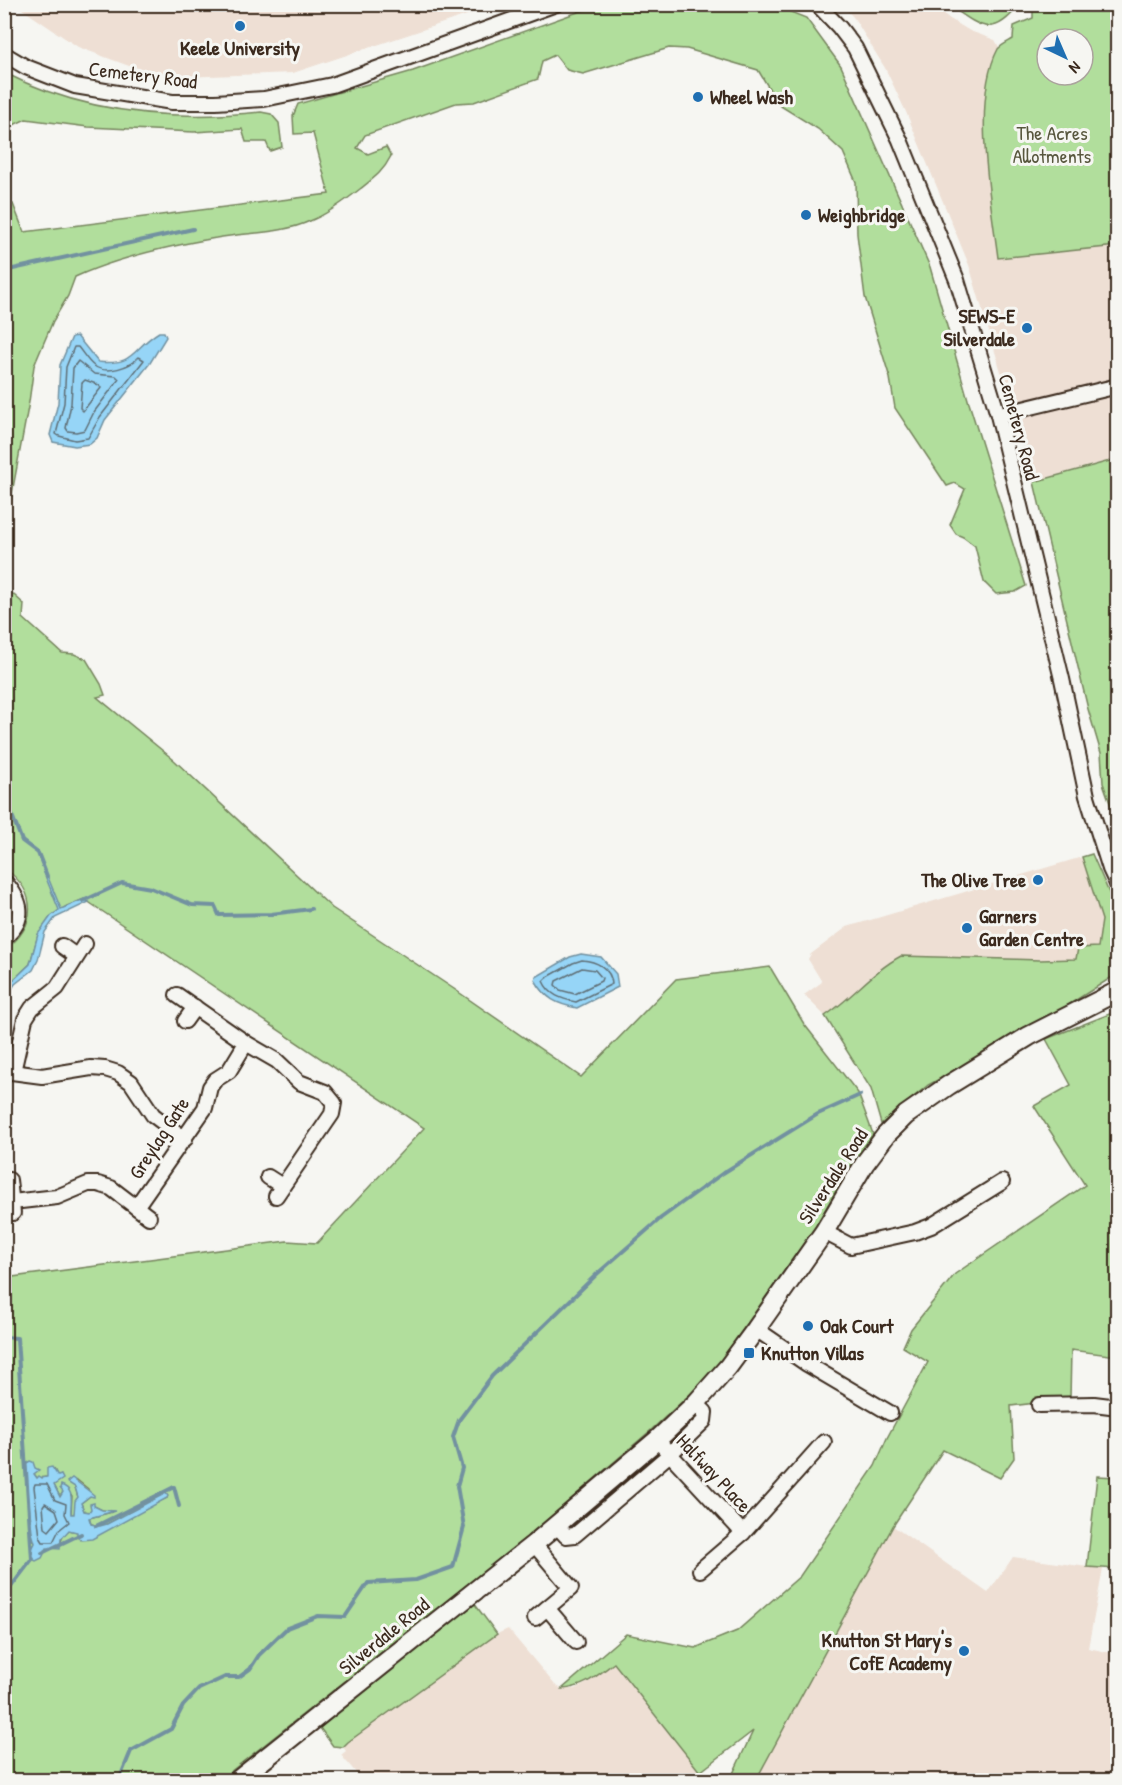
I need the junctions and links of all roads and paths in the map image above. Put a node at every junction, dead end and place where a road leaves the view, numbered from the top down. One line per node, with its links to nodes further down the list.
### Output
1 (556, 4): 3 (street, Cemetery Road)
2 (817, 4): 5 (street, Cemetery Road)
3 (4, 54)
4 (1118, 386): 5 (street)
5 (998, 415): 7 (street, Cemetery Road)
6 (4, 881): 8 (street)
7 (1118, 886)
8 (4, 938)
9 (62, 946): 15 (street)
10 (1118, 990): 22 (main road, Silverdale Road)
11 (177, 995): 12 (street)
12 (195, 1007): 13 (street); 14 (street)
13 (184, 1021)
14 (246, 1043): 16 (street, Greylag Gate); 17 (street)
15 (9, 1072): 16 (street)
16 (185, 1138): 20 (street, Greylag Gate)
17 (268, 1177)
18 (9, 1180): 20 (street, Greylag Gate)
19 (1002, 1182): 22 (street)
20 (136, 1207): 21 (street, Greylag Gate)
21 (149, 1217)
22 (824, 1232): 23 (main road, Silverdale Road)
23 (756, 1329): 26 (main road, Silverdale Road); 27 (street)
24 (1040, 1405): 25 (street)
25 (1118, 1407)
26 (701, 1408): 28 (main road, Silverdale Road); 30 (street, Silverdale Road)
27 (890, 1413)
28 (657, 1440): 30 (street, Halfway Place); 31 (main road, Silverdale Road)
29 (824, 1442): 32 (street, Halfway Place)
30 (670, 1454): 31 (street, Silverdale Road); 32 (street, Halfway Place)
31 (561, 1531): 33 (main road, Silverdale Road)
32 (743, 1533): 34 (street, Halfway Place)
33 (534, 1544): 35 (street); 38 (main road, Silverdale Road)
34 (700, 1570)
35 (547, 1608): 36 (street); 37 (street)
36 (535, 1618)
37 (576, 1642)
38 (243, 1779)

